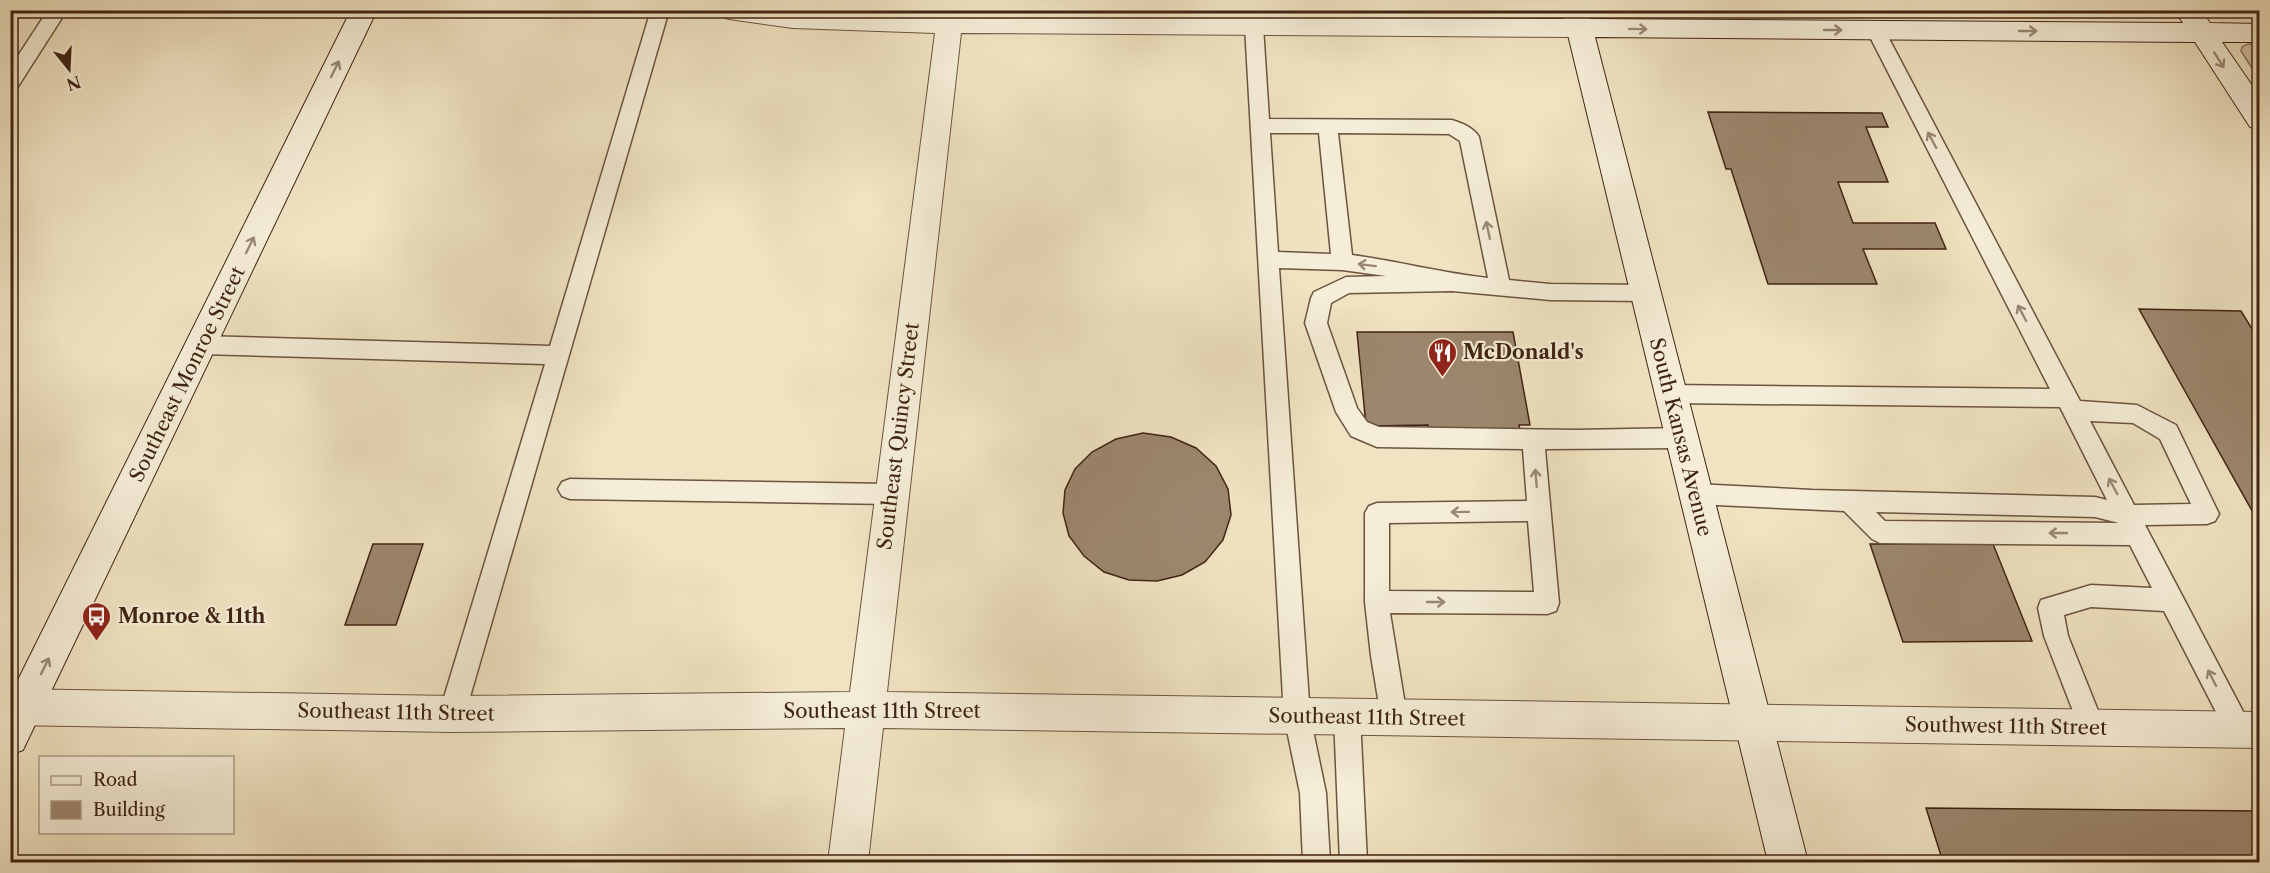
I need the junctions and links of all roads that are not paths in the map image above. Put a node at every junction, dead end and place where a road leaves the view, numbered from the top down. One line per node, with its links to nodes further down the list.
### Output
1 (58, 10): 11 (lane)
2 (363, 10): 20 (street, Southeast Monroe Street, one-way to 2)
3 (660, 10): 21 (lane)
4 (729, 10): 5 (street)
5 (950, 17): 8 (street); 27 (street, Southeast Quincy Street)
6 (1577, 19): 8 (street); 9 (street, one-way to 9); 19 (street, South Kansas Avenue)
7 (2195, 21): 9 (street, one-way to 7); 10 (street); 12 (street, one-way to 12)
8 (1254, 26): 13 (lane)
9 (1876, 31): 23 (lane, one-way to 9)
10 (2259, 33)
11 (10, 83)
12 (2259, 120)
13 (1260, 126): 14 (lane); 15 (lane)
14 (1328, 127): 16 (lane); 18 (lane, one-way to 14)
15 (1269, 260): 16 (lane); 35 (lane)
16 (1342, 262): 17 (lane, one-way to 16)
17 (1450, 283): 18 (lane); 25 (lane)
18 (1500, 287): 19 (lane)
19 (1645, 293): 22 (street, South Kansas Avenue)
20 (201, 345): 21 (lane); 37 (street, Southeast Monroe Street, one-way to 20)
21 (558, 355): 34 (lane)
22 (1670, 394): 23 (lane); 24 (street, South Kansas Avenue)
23 (2069, 404): 30 (lane, one-way to 23); 30 (lane)
24 (1682, 438): 25 (lane); 28 (street, South Kansas Avenue)
25 (1533, 439): 29 (lane, one-way to 25)
26 (570, 489): 27 (lane)
27 (890, 494): 33 (street, Southeast Quincy Street)
28 (1696, 494): 30 (lane); 39 (street, South Kansas Avenue)
29 (1539, 511): 32 (lane, one-way to 32); 32 (lane, one-way to 29)
30 (2133, 524): 31 (lane)
31 (2171, 600): 40 (lane); 41 (lane, one-way to 31)
32 (1377, 602): 38 (lane)
33 (867, 710): 34 (street, Southeast 11th Street); 35 (street, Southeast 11th Street); 42 (street, Southeast Quincy Street)
34 (452, 714): 37 (street, Southeast 11th Street)
35 (1297, 716): 36 (street, Southeast 11th Street); 43 (lane)
36 (1347, 716): 38 (street, Southeast 11th Street); 44 (lane)
37 (15, 717)
38 (1394, 717): 39 (street, Southeast 11th Street)
39 (1753, 723): 40 (street, Southwest 11th Street); 45 (street, South Kansas Avenue)
40 (2092, 728): 41 (street, Southwest 11th Street)
41 (2249, 730)
42 (848, 862)
43 (1317, 862)
44 (1354, 862)
45 (1788, 862)

